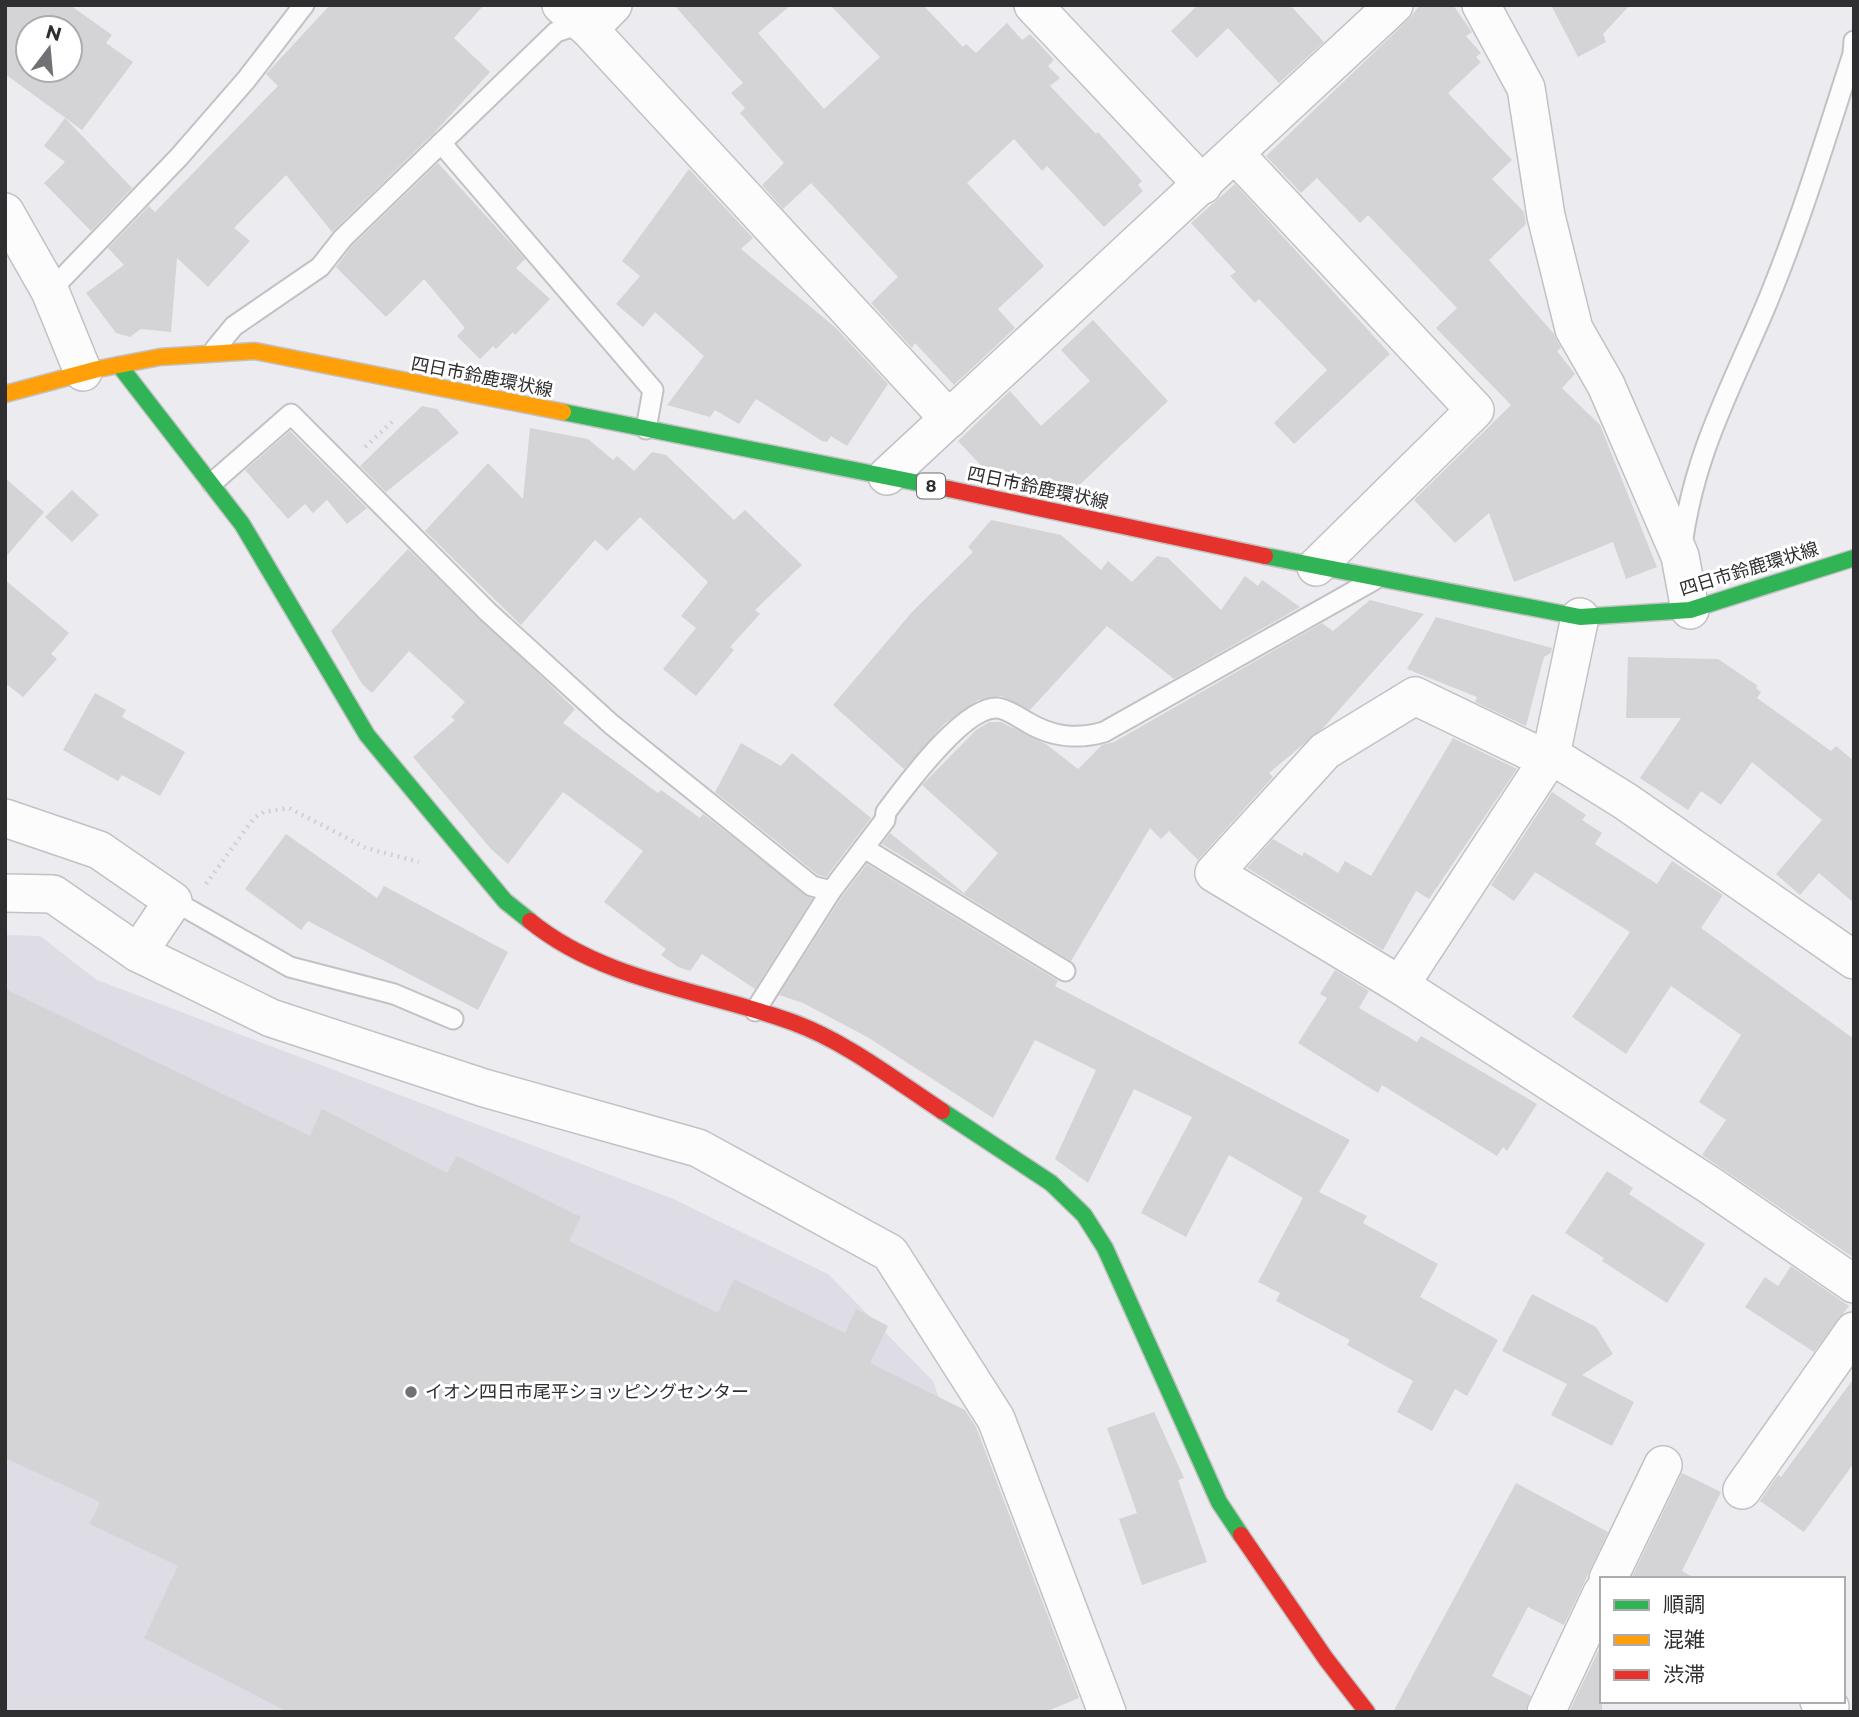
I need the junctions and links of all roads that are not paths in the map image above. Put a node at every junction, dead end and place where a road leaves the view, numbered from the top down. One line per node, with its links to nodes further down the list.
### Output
1 (304, 5): 11 (lane)
2 (1033, 5): 9 (street)
3 (1394, 5): 8 (street)
4 (1482, 5): 20 (street)
5 (587, 16): 7 (lane); 16 (street)
6 (1854, 41): 20 (lane)
7 (441, 144): 12 (lane); 17 (lane)
8 (1236, 155): 9 (street); 22 (street)
9 (1203, 185): 16 (street)
10 (5, 212): 11 (street)
11 (50, 291): 14 (street)
12 (215, 349): 13 (main road, 四日市鈴鹿環状線 / 8); 17 (main road, 四日市鈴鹿環状線 / 8)
13 (119, 365): 14 (main road, 四日市鈴鹿環状線 / 8); 19 (main road)
14 (83, 372): 15 (main road, 四日市鈴鹿環状線 / 8)
15 (5, 394)
16 (949, 419): 18 (street)
17 (646, 429): 18 (main road, 四日市鈴鹿環状線 / 8)
18 (887, 476): 22 (main road, 四日市鈴鹿環状線 / 8)
19 (212, 483): 29 (lane); 36 (main road)
20 (1680, 556): 24 (street)
21 (1854, 558): 24 (main road, 四日市鈴鹿環状線 / 8)
22 (1316, 567): 23 (main road, 四日市鈴鹿環状線 / 8)
23 (1378, 578): 25 (main road, 四日市鈴鹿環状線 / 8); 28 (lane)
24 (1690, 610): 25 (main road, 四日市鈴鹿環状線 / 8)
25 (1580, 617): 26 (street)
26 (1549, 757): 33 (street); 35 (street); 35 (street)
27 (5, 818): 31 (street)
28 (864, 848): 29 (lane); 34 (lane)
29 (831, 891): 36 (lane)
30 (5, 893): 32 (street)
31 (181, 905): 32 (street); 37 (lane)
32 (138, 953): 44 (street)
33 (1854, 960)
34 (1065, 971)
35 (1400, 985): 38 (street)
36 (755, 1011): 45 (main road)
37 (453, 1019)
38 (1854, 1284)
39 (1854, 1331): 41 (street)
40 (1663, 1465): 42 (street)
41 (1742, 1490)
42 (1610, 1577)
43 (1600, 1598): 46 (street)
44 (1107, 1712)
45 (1367, 1712)
46 (1546, 1712)

